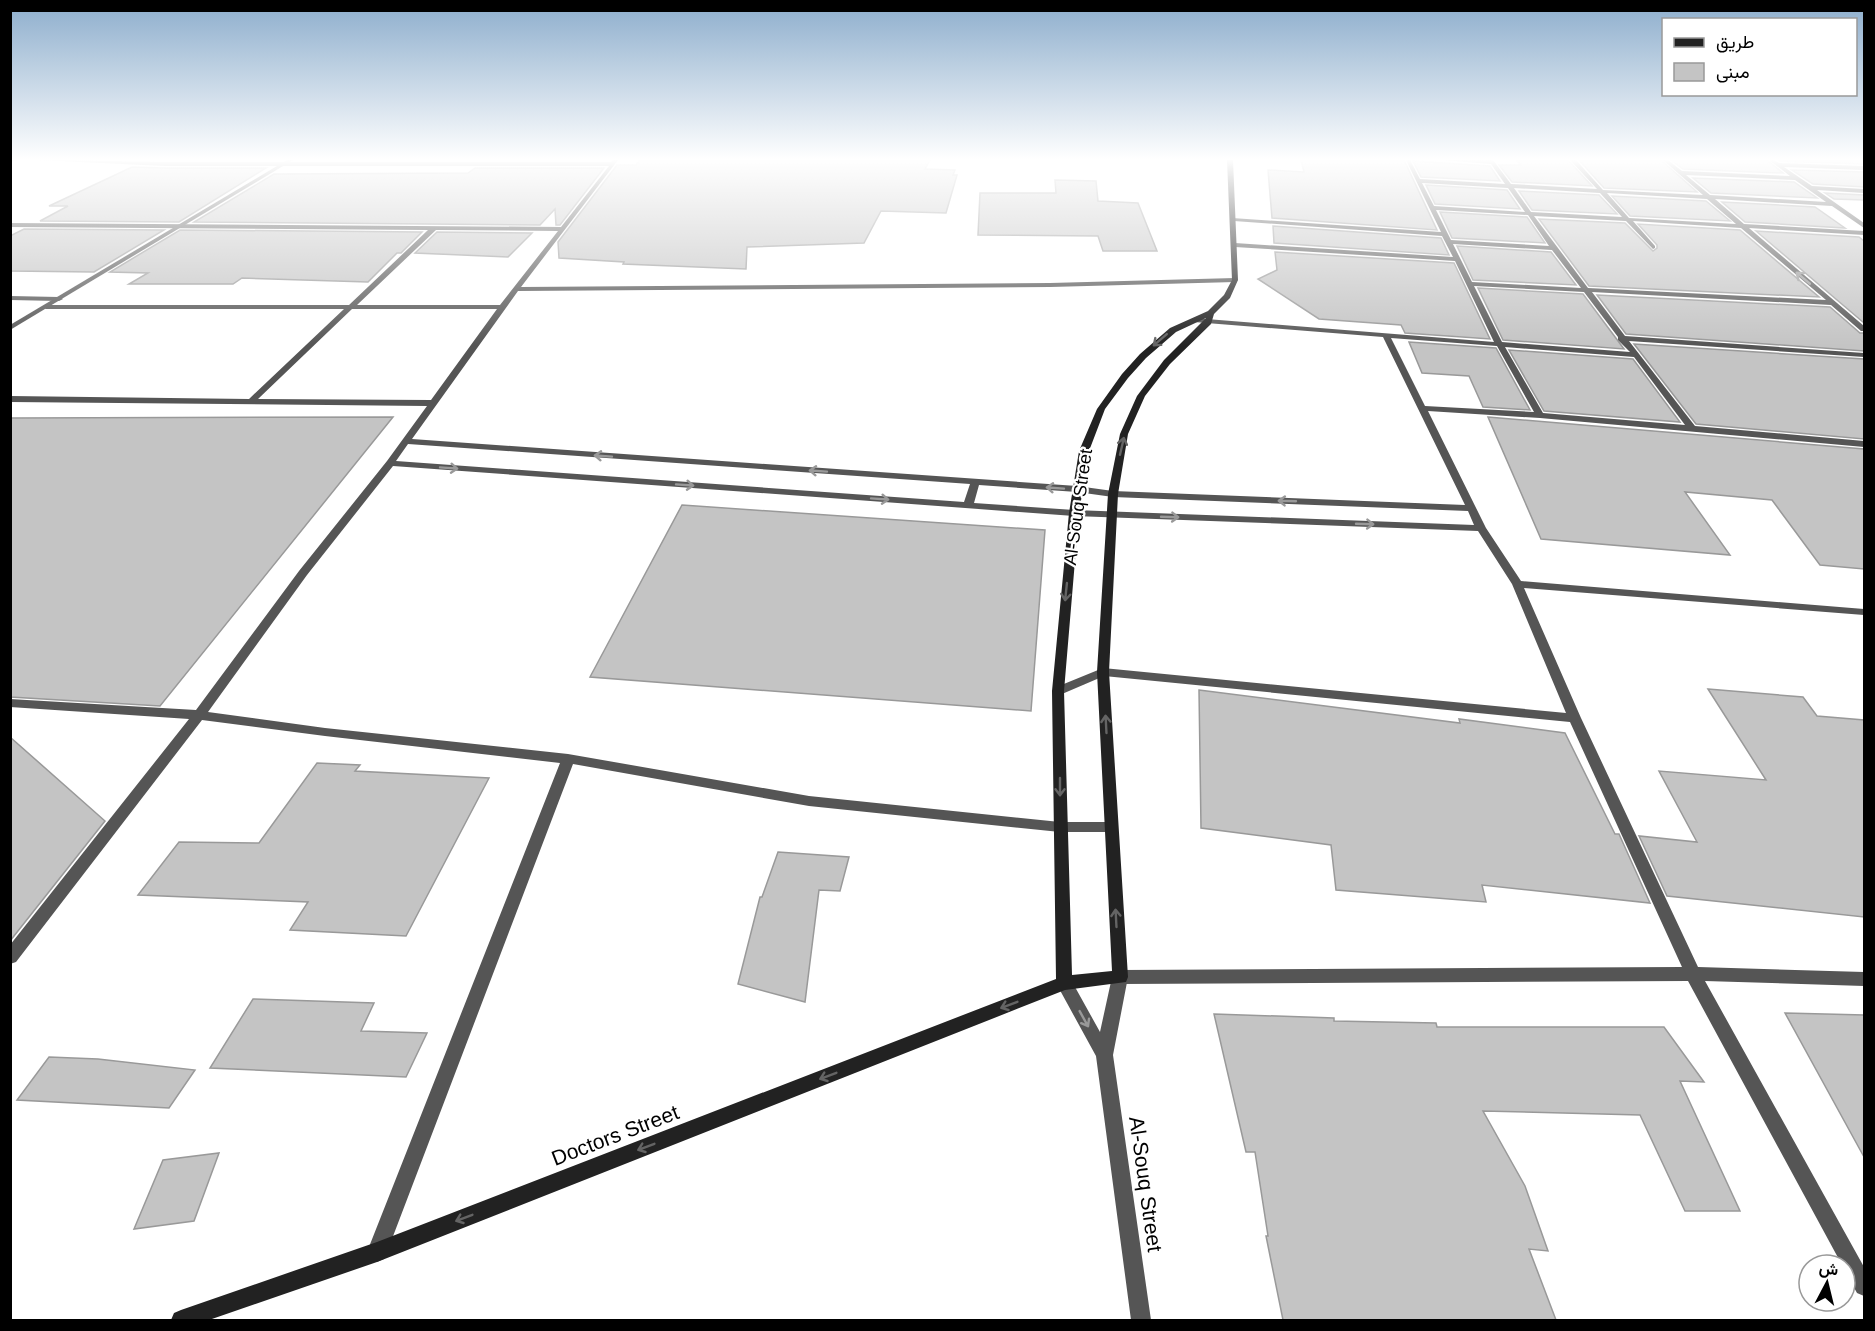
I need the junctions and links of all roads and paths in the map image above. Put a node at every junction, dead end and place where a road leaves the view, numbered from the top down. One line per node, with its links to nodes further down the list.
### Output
1 (187, 222): 11 (street)
2 (566, 222): 14 (street)
3 (1234, 222): 18 (main road)
4 (1278, 222): 16 (street)
5 (1439, 222): 16 (street)
6 (1535, 222): 20 (street)
7 (1630, 222): 19 (street)
8 (1668, 222): 12 (street)
9 (1737, 222): 12 (street)
10 (10, 225): 11 (street)
11 (180, 226): 13 (street); 27 (street)
12 (1742, 226): 15 (street); 28 (street, one-way to 12)
13 (434, 228): 14 (street); 31 (street)
14 (560, 229): 24 (street)
15 (1864, 233)
16 (1445, 234): 17 (street)
17 (1449, 242): 20 (street); 21 (street)
18 (1235, 245): 21 (street); 22 (main road)
19 (1653, 247)
20 (1554, 248): 25 (street)
21 (1457, 259): 23 (street)
22 (1235, 280): 24 (street); 34 (main road)
23 (1470, 284): 25 (street); 39 (street)
24 (517, 289): 30 (street)
25 (1587, 291): 28 (street); 38 (street)
26 (10, 298): 27 (street)
27 (59, 299): 29 (street)
28 (1833, 303): 32 (street)
29 (46, 307): 31 (street); 35 (street)
30 (502, 307): 31 (street); 44 (street)
31 (350, 308): 43 (street)
32 (1848, 315): 33 (street); 36 (street)
33 (1864, 316)
34 (1210, 317): 37 (street); 55 (main road, Al-Souq Street, one-way to 55); 56 (main road, Al-Souq Street, one-way to 34)
35 (10, 328)
36 (1864, 329)
37 (1387, 337): 39 (street); 45 (street)
38 (1621, 338): 40 (street); 41 (street)
39 (1500, 345): 40 (street); 46 (street)
40 (1635, 355): 47 (street)
41 (1864, 355)
42 (10, 399): 43 (street)
43 (252, 400): 44 (street)
44 (433, 404): 48 (street)
45 (1423, 408): 46 (street); 58 (street)
46 (1540, 415): 47 (street)
47 (1692, 428): 49 (street)
48 (406, 441): 50 (street); 51 (street, one-way to 48)
49 (1864, 444)
50 (390, 464): 51 (street, one-way to 51); 67 (street)
51 (651, 471): 52 (street, one-way to 52); 52 (street)
52 (754, 478): 54 (street); 54 (street, one-way to 52)
53 (975, 482): 54 (street); 55 (street, one-way to 53); 57 (street)
54 (861, 486): 57 (street, one-way to 57)
55 (1077, 489): 56 (street); 59 (main road, Al-Souq Street)
56 (1113, 494): 58 (street, one-way to 56); 60 (main road, Al-Souq Street)
57 (968, 505): 59 (street)
58 (1472, 508): 61 (street)
59 (1074, 513): 60 (street); 65 (main road, Al-Souq Street, one-way to 65)
60 (1112, 515): 61 (street, one-way to 61); 64 (main road, Al-Souq Street)
61 (1481, 528): 62 (street)
62 (1517, 584): 63 (street); 68 (street)
63 (1864, 612)
64 (1103, 672): 65 (street); 68 (street); 71 (main road, Al-Souq Street, one-way to 64)
65 (1058, 691): 70 (main road, Al-Souq Street, one-way to 70)
66 (10, 704): 67 (street)
67 (199, 715): 69 (street); 72 (street)
68 (1575, 718): 73 (street)
69 (568, 759): 70 (street); 78 (street)
70 (1060, 827): 71 (street); 76 (main road, Al-Souq Street)
71 (1112, 827): 74 (main road, Al-Souq Street, one-way to 71)
72 (10, 957)
73 (1693, 974): 74 (street); 75 (street); 79 (street)
74 (1120, 977): 76 (main road, Doctors Street); 77 (street, Al-Souq Street)
75 (1864, 979)
76 (1064, 983): 77 (street, Al-Souq Street, one-way to 77); 78 (main road, Doctors Street, one-way to 78)
77 (1104, 1055): 81 (street, Al-Souq Street)
78 (376, 1252): 80 (main road, Doctors Street)
79 (1864, 1286)
80 (181, 1320)
81 (1141, 1320)

